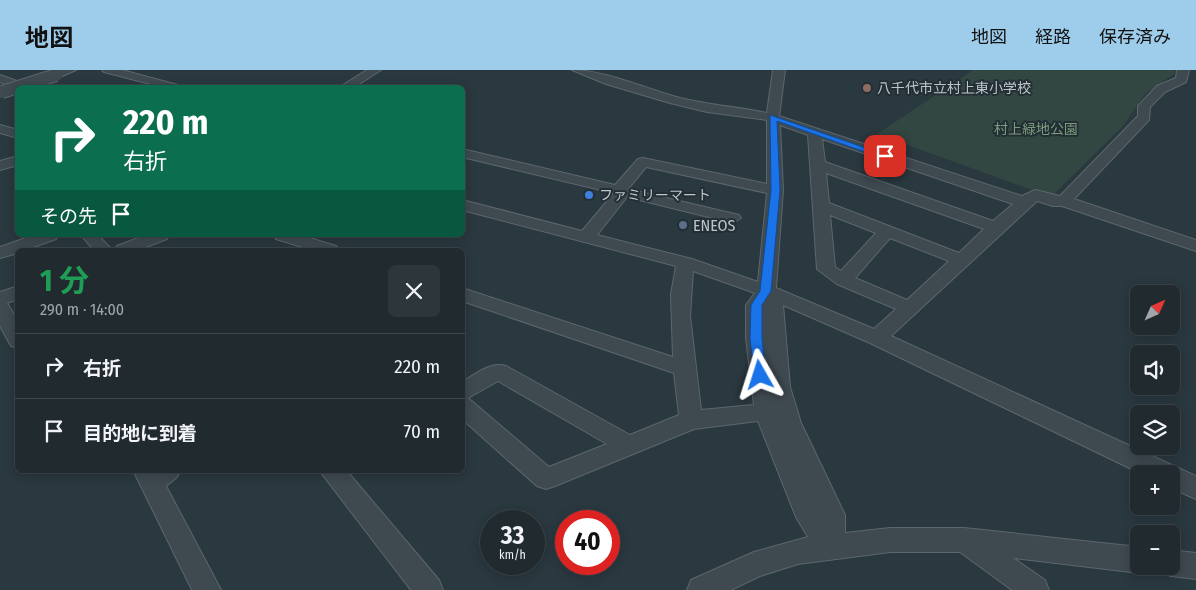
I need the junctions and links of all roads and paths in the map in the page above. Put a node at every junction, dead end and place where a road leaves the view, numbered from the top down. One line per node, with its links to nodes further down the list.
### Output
1 (70, 70): 9 (street, bridge)
2 (108, 70): 10 (street)
3 (375, 70): 11 (street)
4 (578, 70): 14 (street)
5 (780, 70): 14 (street)
6 (1183, 70): 23 (street)
7 (0, 78): 8 (street)
8 (17, 85)
9 (24, 85)
10 (170, 85)
11 (349, 85)
12 (15, 88): 13 (street, bridge)
13 (1, 93)
14 (773, 116): 17 (street); 21 (street)
15 (0, 129): 16 (street)
16 (15, 133)
17 (815, 133): 19 (street); 24 (street)
18 (465, 154): 20 (street)
19 (818, 165): 26 (street); 28 (street)
20 (622, 186): 21 (street); 22 (street)
21 (775, 190): 43 (street)
22 (643, 197): 27 (street); 34 (street)
23 (1064, 201): 24 (street); 35 (street)
24 (1024, 202): 28 (street)
25 (465, 206): 34 (street)
26 (821, 206): 29 (street); 42 (street)
27 (733, 218)
28 (996, 228): 40 (street)
29 (887, 231): 40 (street); 42 (street)
30 (44, 237): 39 (street)
31 (92, 237): 36 (street)
32 (156, 237): 37 (street)
33 (288, 237): 38 (street)
34 (586, 237): 41 (street)
35 (1196, 246)
36 (101, 248)
37 (128, 248)
38 (321, 248)
39 (0, 253)
40 (962, 260): 48 (street)
41 (686, 263): 43 (street); 51 (street)
42 (843, 280): 48 (street)
43 (766, 291): 50 (street); 54 (street); 63 (street)
44 (15, 293): 46 (street)
45 (465, 298): 51 (street)
46 (0, 299)
47 (0, 307): 49 (street)
48 (910, 308): 50 (street)
49 (15, 335)
50 (877, 338): 57 (street)
51 (684, 368): 55 (street)
52 (465, 390): 56 (street)
53 (465, 408): 56 (street)
54 (766, 412): 55 (street); 63 (street)
55 (691, 420): 56 (street)
56 (628, 445)
57 (1147, 465)
58 (333, 473): 68 (street)
59 (154, 475): 67 (street)
60 (1180, 480): 61 (street)
61 (1196, 488)
62 (964, 540): 63 (street); 64 (street); 70 (street)
63 (831, 547): 69 (street)
64 (1130, 559)
65 (1180, 564): 66 (street)
66 (1196, 566)
67 (206, 590)
68 (429, 590)
69 (701, 590)
70 (1035, 590)

